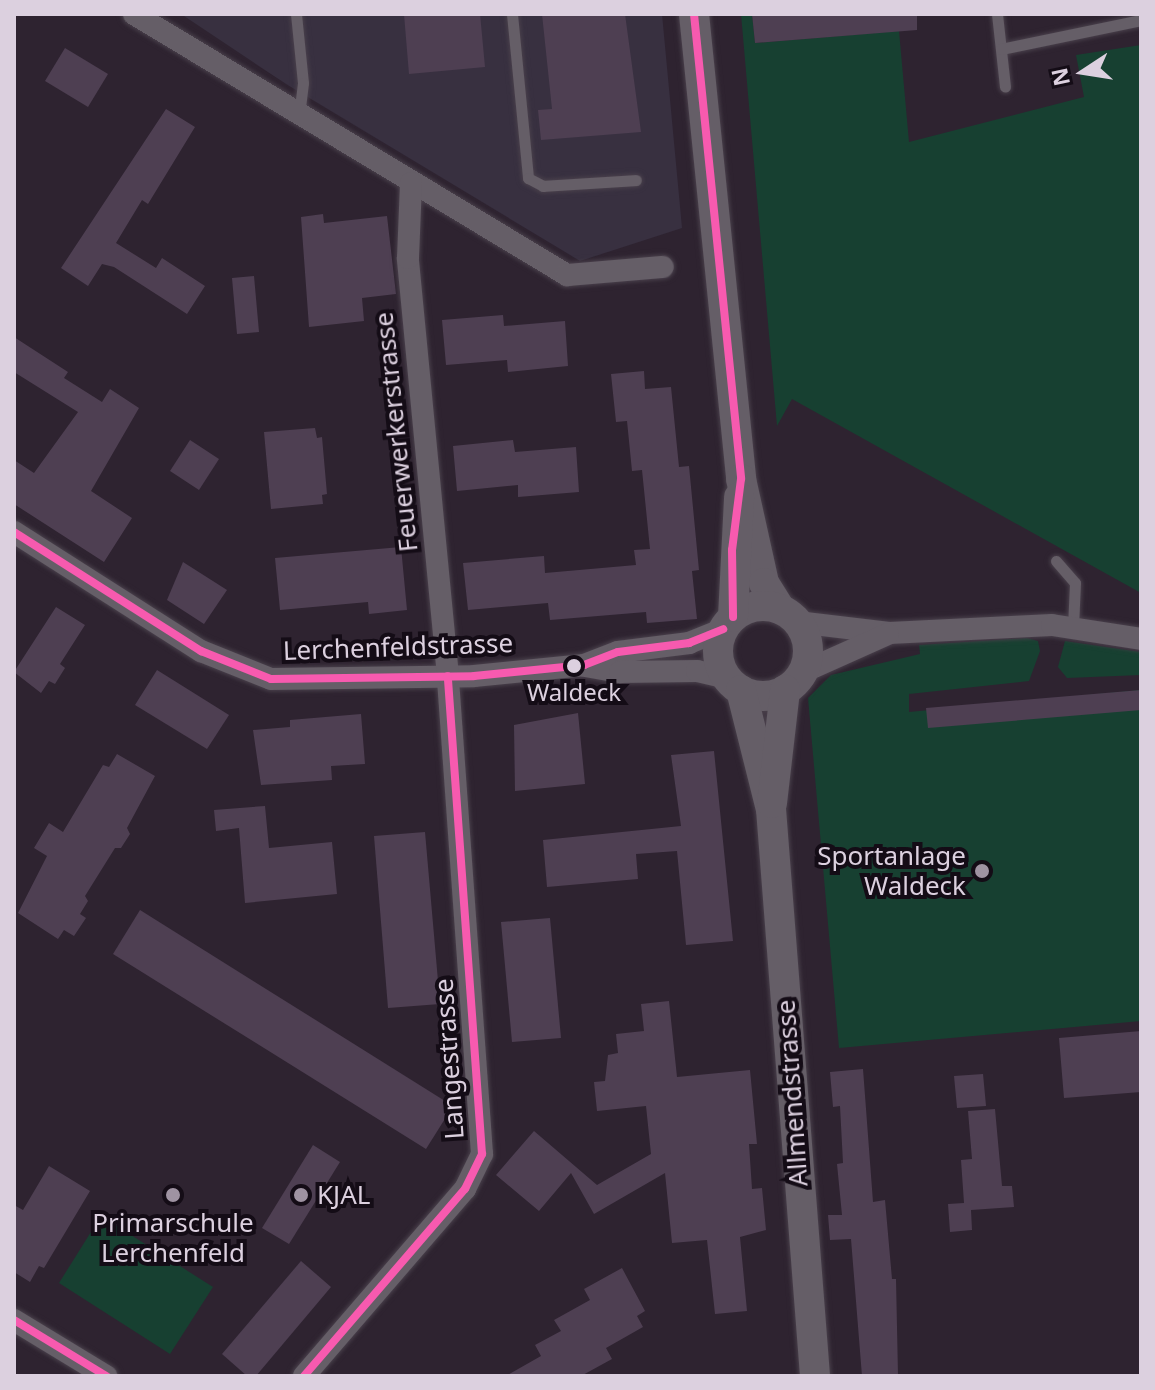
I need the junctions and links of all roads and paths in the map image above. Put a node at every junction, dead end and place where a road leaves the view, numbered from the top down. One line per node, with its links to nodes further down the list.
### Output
1 (134, 14): 9 (street)
2 (296, 14): 9 (lane)
3 (512, 14): 10 (lane)
4 (694, 14): 13 (main road)
5 (997, 14): 7 (lane)
6 (1141, 20): 7 (lane)
7 (1001, 49): 8 (lane)
8 (1005, 87)
9 (299, 115): 11 (street)
10 (636, 180)
11 (411, 183): 12 (street); 22 (street, Feuerwerkerstrasse)
12 (663, 267)
13 (741, 479): 16 (main road); 17 (main road)
14 (14, 532): 22 (street, Lerchenfeldstrasse)
15 (1056, 561): 18 (lane)
16 (789, 615): 17 (main road); 19 (street); 23 (main road)
17 (728, 623): 21 (street, Lerchenfeldstrasse); 24 (main road)
18 (1073, 627): 19 (street); 20 (street)
19 (889, 633): 23 (street)
20 (1141, 639)
21 (584, 665): 22 (street, Lerchenfeldstrasse); 24 (street, Lerchenfeldstrasse)
22 (448, 676): 28 (street, Langestrasse)
23 (794, 681): 24 (main road); 25 (main road, Allmendstrasse)
24 (734, 684): 25 (main road, Allmendstrasse)
25 (771, 809): 29 (main road, Allmendstrasse)
26 (14, 1320): 27 (street)
27 (106, 1376)
28 (304, 1376)
29 (815, 1376)

